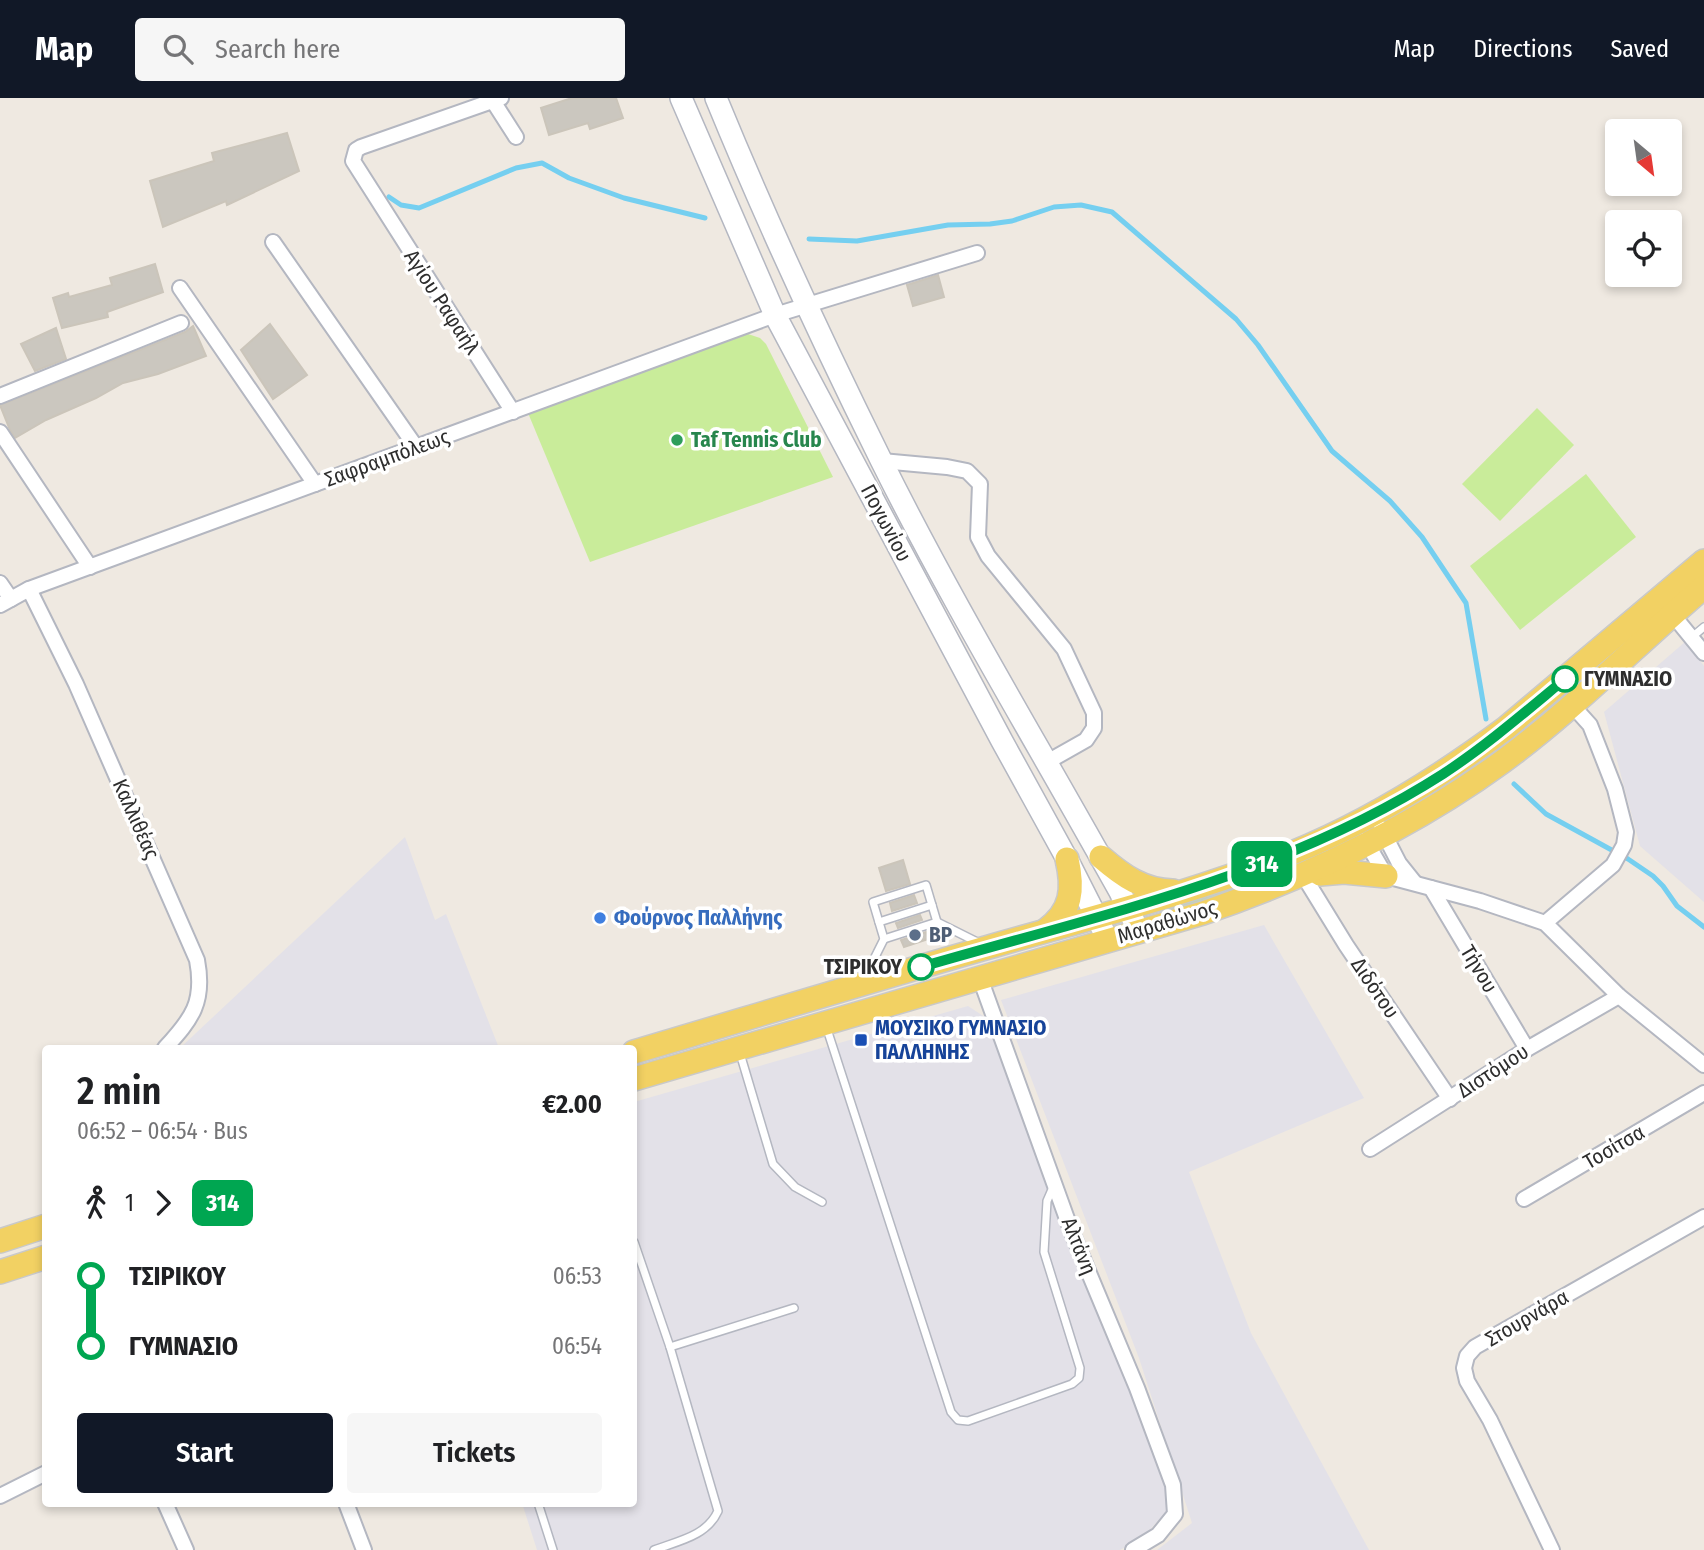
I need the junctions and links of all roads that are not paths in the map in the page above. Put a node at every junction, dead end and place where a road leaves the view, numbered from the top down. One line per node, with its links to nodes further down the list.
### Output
1 (681, 98): 9 (main road, Πογωνίου)
2 (716, 98): 8 (main road, Πογωνίου)
3 (494, 99): 4 (street); 12 (street, Αγίου Ραφαήλ)
4 (516, 137)
5 (273, 242): 14 (street)
6 (977, 253): 8 (street)
7 (180, 288): 16 (street)
8 (808, 305): 9 (street, Σαφραμπόλεως); 15 (main road, Πογωνίου)
9 (775, 314): 12 (street, Σαφραμπόλεως); 32 (main road, Πογωνίου)
10 (181, 323): 11 (street)
11 (0, 396)
12 (513, 412): 14 (street, Σαφραμπόλεως)
13 (0, 432): 18 (street)
14 (416, 447): 16 (street, Σαφραμπόλεως)
15 (882, 461): 28 (main road, Πογωνίου); 28 (street)
16 (315, 484): 18 (street, Σαφραμπόλεως)
17 (1704, 561): 29 (main road, Μαραθώνος)
18 (90, 567): 21 (street, Σαφραμπόλεως)
19 (0, 583): 22 (street)
20 (1704, 587): 23 (main road, Μαραθώνος)
21 (29, 589): 22 (street, Σαφραμπόλεως); 53 (street, Καλλιθέας)
22 (5, 602)
23 (1673, 615): 25 (street); 27 (main road, Μαραθώνος)
24 (1704, 626): 25 (lane)
25 (1692, 637): 26 (street)
26 (1704, 653)
27 (1572, 705): 30 (main road, Μαραθώνος); 43 (street)
28 (1047, 762): 31 (main road, Πογωνίου)
29 (1365, 818): 30 (street); 30 (street); 37 (main road, Μαραθώνος)
30 (1377, 841): 33 (main road, Μαραθώνος); 34 (street); 35 (street)
31 (1101, 857): 37 (main road); 39 (main road, Πογωνίου)
32 (1067, 859): 40 (main road, Πογωνίου); 44 (main road)
33 (1303, 875): 34 (main road); 45 (main road, Μαραθώνος); 60 (street, Διδότου)
34 (1385, 876): 35 (street)
35 (1415, 883): 36 (street)
36 (1431, 888): 43 (street); 55 (street, Τήνου)
37 (1193, 889): 39 (main road, Μαραθώνος)
38 (932, 905): 41 (lane); 41 (lane); 42 (lane)
39 (1128, 908): 40 (main road, Μαραθώνος); 45 (main road, Πογωνίου)
40 (1097, 916): 44 (main road, Μαραθώνος); 47 (main road, Πογωνίου)
41 (879, 922): 46 (lane)
42 (937, 922): 46 (lane); 48 (lane)
43 (1545, 923): 51 (street)
44 (1045, 931): 48 (main road, Μαραθώνος)
45 (1139, 932): 47 (main road, Μαραθώνος)
46 (884, 939): 50 (lane)
47 (1108, 940): 49 (main road, Μαραθώνος)
48 (987, 947): 50 (main road, Μαραθώνος)
49 (980, 978): 52 (main road, Μαραθώνος); 62 (street, Αλτάνη)
50 (861, 984): 56 (main road, Μαραθώνος)
51 (1619, 996): 55 (street, Διστόμου); 57 (street)
52 (825, 1024): 54 (main road, Μαραθώνος); 62 (lane)
53 (168, 1045)
54 (738, 1048): 58 (main road, Μαραθώνος); 64 (lane)
55 (1527, 1049): 60 (street, Διστόμου)
56 (637, 1051)
57 (1704, 1065)
58 (637, 1078)
59 (1704, 1093): 63 (street, Τοσίτσα)
60 (1450, 1099): 61 (street, Διστόμου)
61 (1370, 1149)
62 (1055, 1184): 82 (street, Αλτάνη)
63 (1524, 1199)
64 (822, 1202)
65 (1704, 1217): 83 (street, Στουρνάρα)
66 (42, 1227): 67 (main road)
67 (0, 1241)
68 (637, 1250): 72 (lane)
69 (42, 1258): 70 (main road)
70 (0, 1272)
71 (794, 1308): 72 (lane)
72 (670, 1347): 81 (lane)
73 (42, 1475): 74 (street)
74 (0, 1496)
75 (166, 1507): 78 (street)
76 (348, 1507): 79 (street)
77 (539, 1507): 80 (lane)
78 (186, 1550)
79 (364, 1550)
80 (553, 1550)
81 (654, 1550)
82 (1133, 1550)
83 (1552, 1550)

